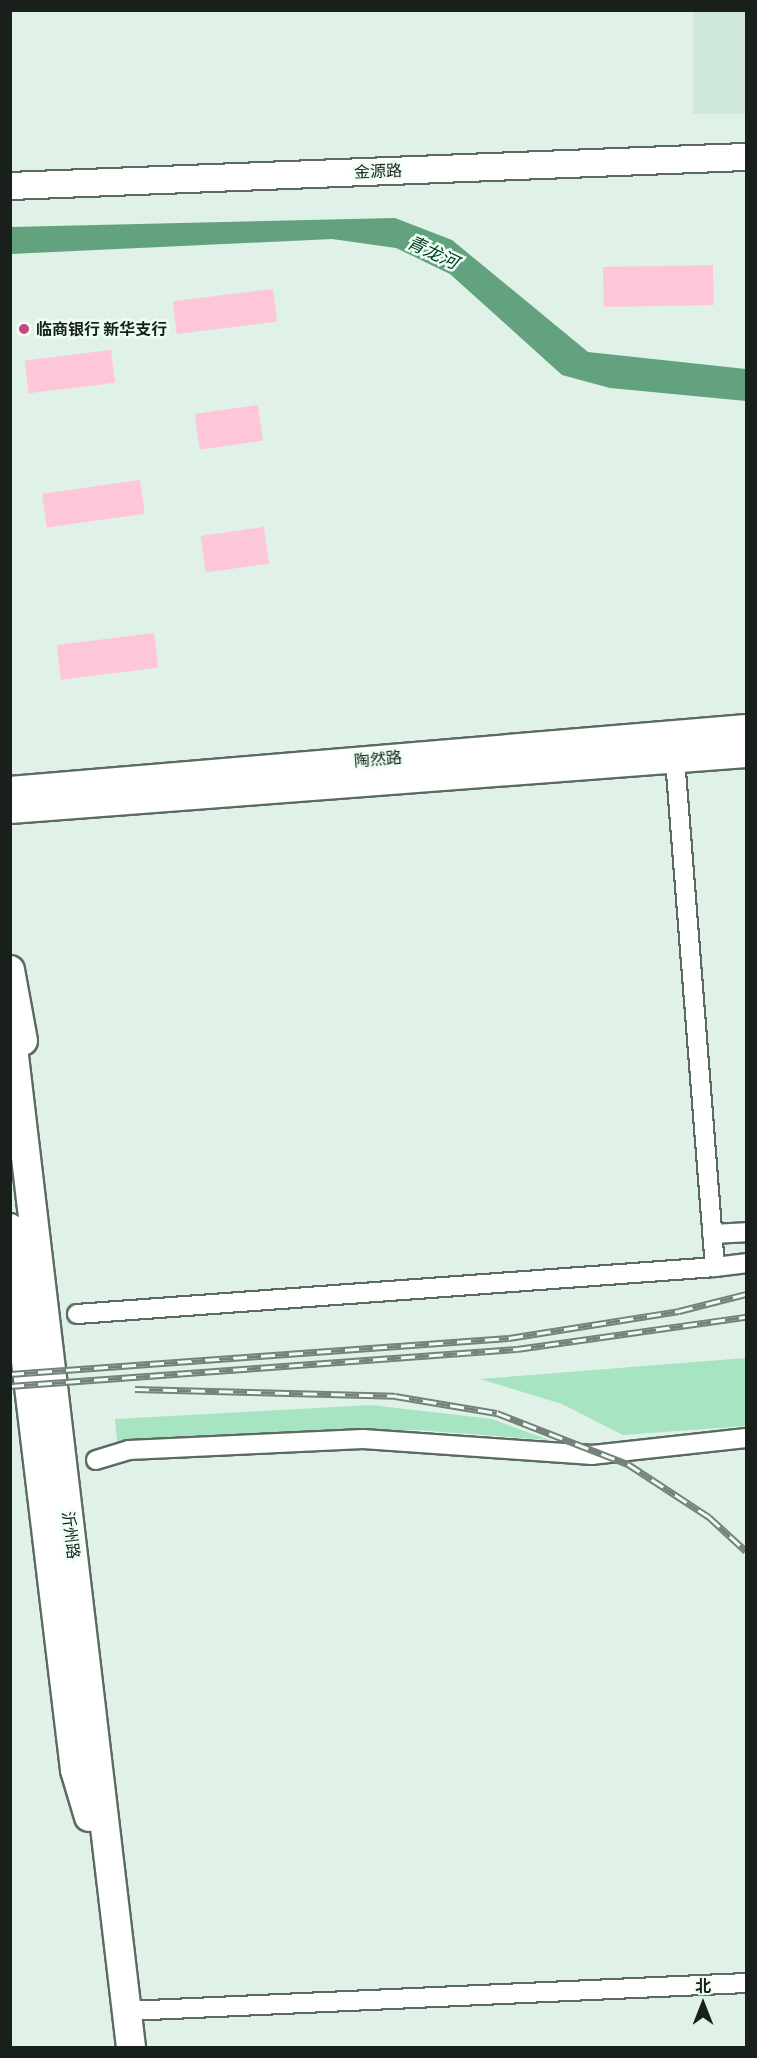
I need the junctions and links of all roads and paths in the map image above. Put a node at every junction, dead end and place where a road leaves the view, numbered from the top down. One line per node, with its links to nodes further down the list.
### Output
1 (747, 157): 2 (street, 金源路)
2 (10, 186)
3 (747, 731): 4 (main road, 陶然路); 5 (main road)
4 (620, 739): 7 (main road); 8 (main road, 陶然路)
5 (737, 754): 6 (main road, 陶然路)
6 (675, 759): 7 (main road, 陶然路); 15 (street)
7 (550, 769): 9 (main road, 陶然路)
8 (10, 791)
9 (10, 809)
10 (10, 970): 21 (main road)
11 (10, 1022): 21 (main road, 沂州路)
12 (10, 1139): 21 (main road, 沂州路)
13 (10, 1228): 21 (main road)
14 (747, 1232): 15 (street)
15 (712, 1234): 17 (street)
16 (747, 1263): 17 (street)
17 (715, 1267): 18 (street)
18 (77, 1314)
19 (747, 1438): 20 (street)
20 (96, 1460)
21 (98, 1817): 23 (main road, 沂州路); 24 (main road, 沂州路)
22 (747, 1983): 23 (street)
23 (127, 2011): 25 (main road, 沂州路)
24 (114, 2048)
25 (131, 2048)

